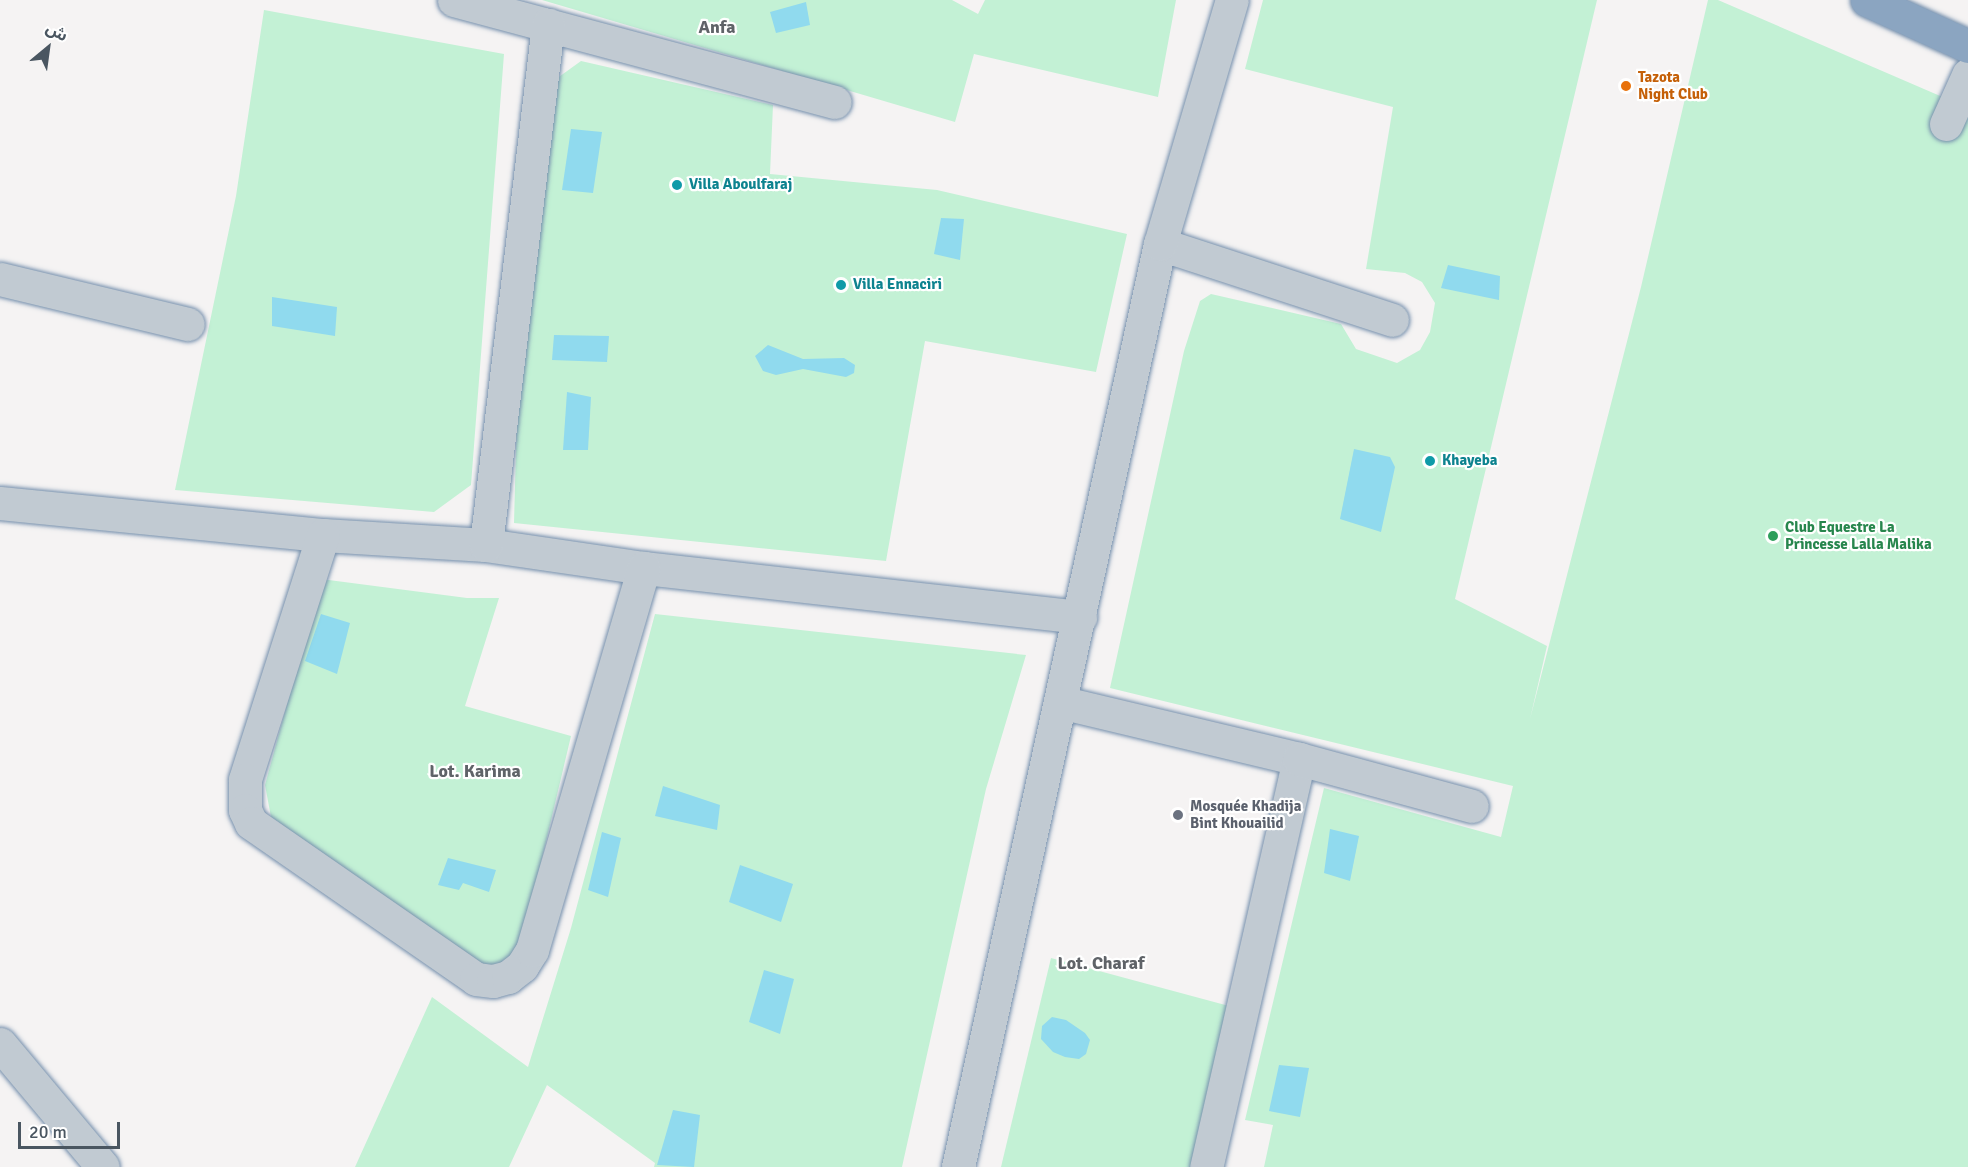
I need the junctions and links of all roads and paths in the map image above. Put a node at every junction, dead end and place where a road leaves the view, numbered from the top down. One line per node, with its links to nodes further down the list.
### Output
1 (454, 0): 4 (street)
2 (1232, 0): 9 (street)
3 (1881, 3): 5 (highway)
4 (548, 25): 7 (street); 15 (street)
5 (1968, 46)
6 (1968, 75): 8 (street)
7 (835, 102)
8 (1946, 124)
9 (1160, 244): 11 (street); 17 (street)
10 (0, 279): 12 (street)
11 (1392, 320)
12 (188, 324)
13 (0, 503): 14 (street)
14 (322, 535): 15 (street); 16 (street)
15 (486, 545): 16 (street)
16 (644, 568): 17 (street)
17 (1080, 617): 18 (street)
18 (1060, 702): 19 (street); 23 (street)
19 (1299, 759): 20 (street); 24 (street)
20 (1472, 806)
21 (0, 1044): 22 (street)
22 (103, 1167)
23 (958, 1167)
24 (1206, 1167)

